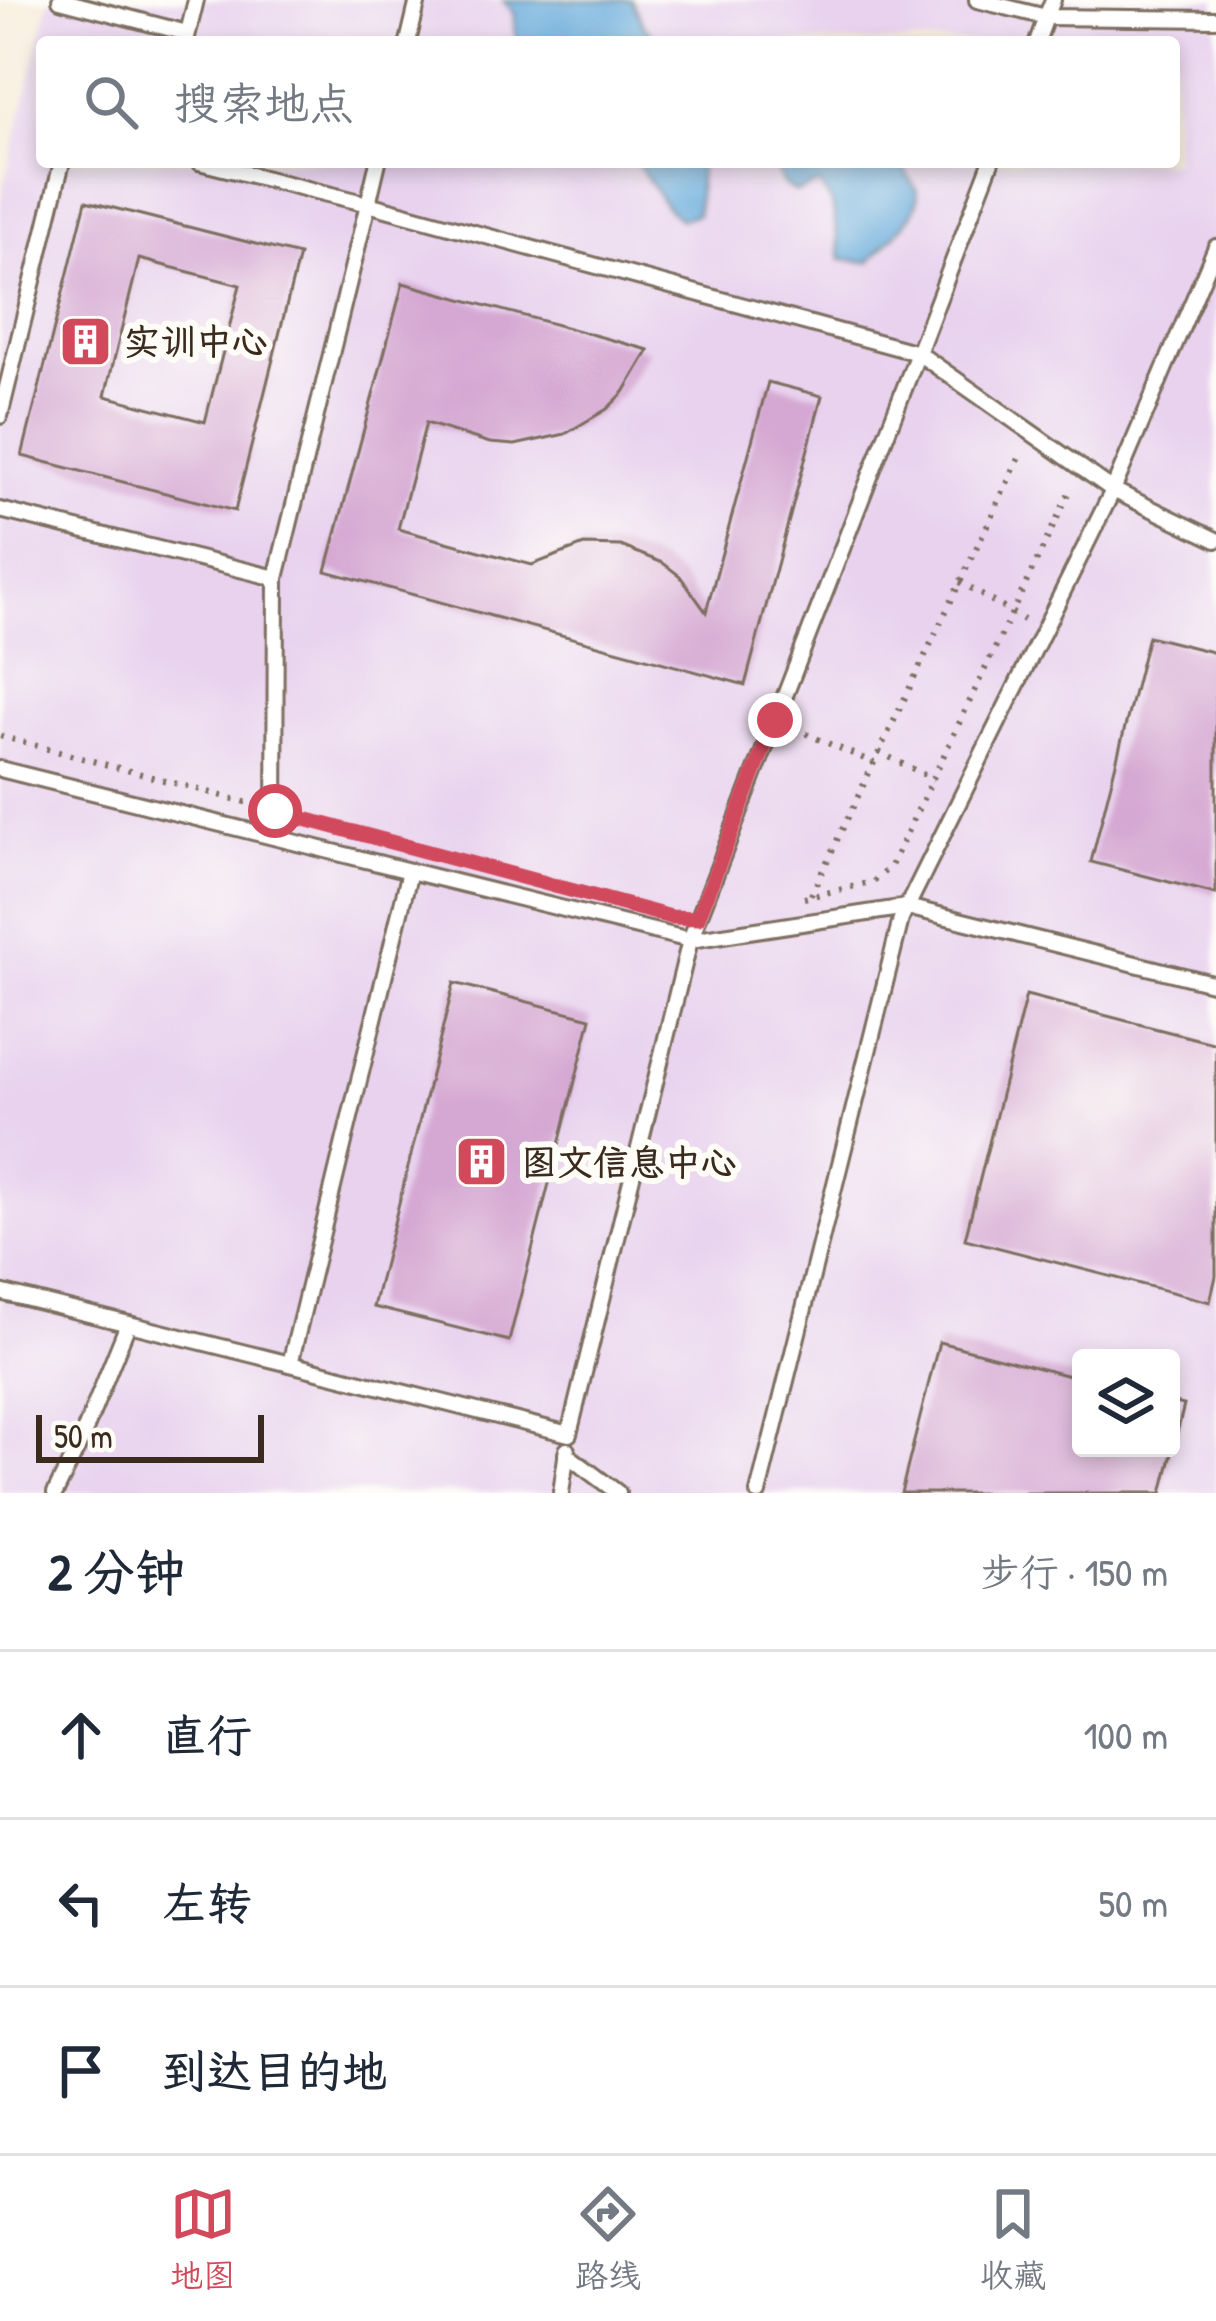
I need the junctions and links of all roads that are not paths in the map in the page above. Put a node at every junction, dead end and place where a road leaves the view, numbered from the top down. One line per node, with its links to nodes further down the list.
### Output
1 (60, 0): 8 (lane)
2 (196, 0): 9 (lane)
3 (418, 0): 10 (lane)
4 (977, 0): 6 (lane)
5 (1053, 0): 6 (lane)
6 (1046, 17): 7 (lane); 11 (lane)
7 (1216, 20)
8 (179, 36)
9 (187, 36)
10 (409, 36)
11 (1039, 36)
12 (61, 168): 19 (lane)
13 (223, 168): 16 (lane)
14 (377, 168): 16 (lane)
15 (989, 168): 18 (lane)
16 (368, 204): 18 (lane); 23 (lane)
17 (1216, 247): 20 (lane)
18 (918, 352): 20 (lane); 28 (lane)
19 (0, 416)
20 (1113, 490): 22 (lane); 27 (lane)
21 (0, 510): 23 (lane)
22 (1216, 540)
23 (276, 578): 25 (lane)
24 (0, 769): 25 (lane)
25 (275, 838): 26 (lane)
26 (410, 871): 28 (lane); 32 (lane)
27 (907, 907): 28 (lane); 29 (lane); 38 (lane)
28 (690, 940): 33 (lane)
29 (1216, 984)
30 (0, 1292): 31 (lane)
31 (128, 1324): 32 (lane); 35 (lane)
32 (290, 1364): 33 (lane)
33 (569, 1434): 34 (lane)
34 (566, 1454): 36 (lane); 37 (lane)
35 (55, 1493)
36 (561, 1493)
37 (618, 1493)
38 (758, 1493)

